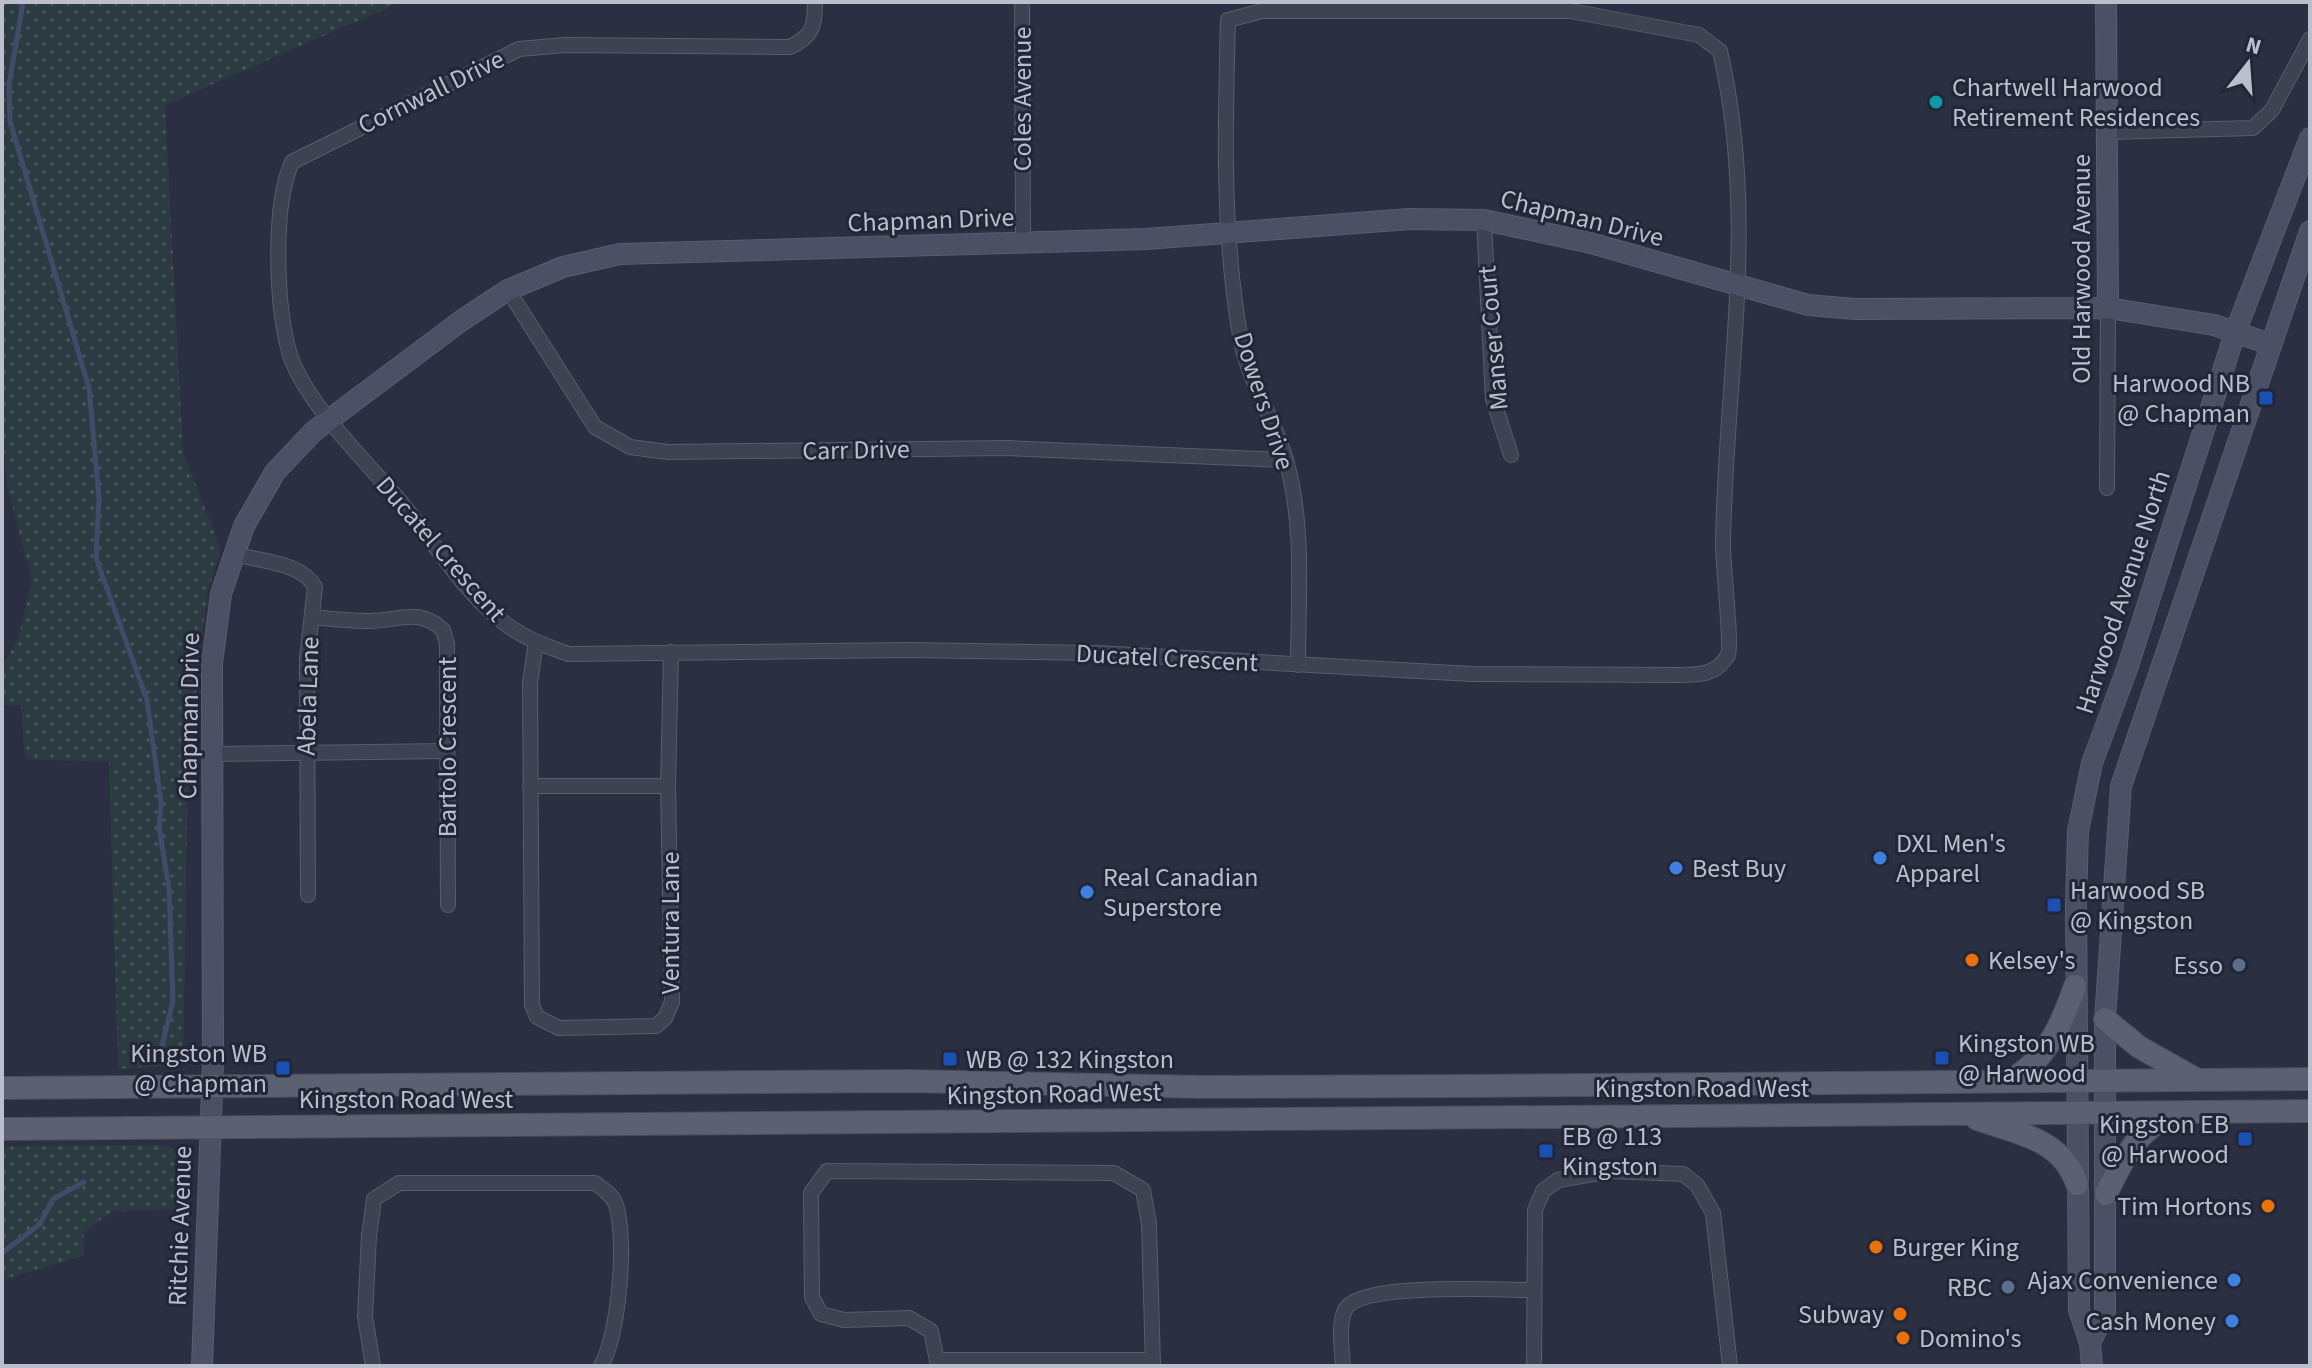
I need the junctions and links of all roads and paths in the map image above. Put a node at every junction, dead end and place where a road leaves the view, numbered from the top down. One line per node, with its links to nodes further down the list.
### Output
1 (815, 2): 17 (street, Cornwall Drive)
2 (1022, 2): 11 (street, Coles Avenue)
3 (2106, 2): 6 (street, Old Harwood Avenue)
4 (1390, 5): 10 (street, Dowers Drive); 12 (street)
5 (2310, 39): 6 (street)
6 (2106, 132): 14 (street, Old Harwood Avenue)
7 (2310, 138): 15 (street, Harwood Avenue North)
8 (1484, 220): 10 (street, Chapman Drive); 12 (street, Chapman Drive); 18 (street, Manser Court)
9 (2310, 231): 16 (street)
10 (1228, 233): 11 (street, Chapman Drive); 19 (street, Dowers Drive)
11 (1023, 243): 13 (street, Chapman Drive)
12 (1738, 286): 14 (street, Chapman Drive); 25 (street, Ducatel Crescent)
13 (508, 290): 17 (street, Chapman Drive); 19 (street, Carr Drive)
14 (2108, 308): 15 (street, Chapman Drive); 20 (street, Old Harwood Avenue)
15 (2235, 333): 16 (street, Chapman Drive); 33 (street, Harwood Avenue North)
16 (2270, 344): 34 (street)
17 (330, 418): 21 (street, Chapman Drive); 23 (street, Ducatel Crescent)
18 (1511, 455)
19 (1286, 460): 25 (street, Dowers Drive)
20 (2107, 488)
21 (236, 554): 22 (street, Abela Lane); 28 (street, Chapman Drive)
22 (312, 617): 26 (street, Bartolo Crescent); 27 (street, Abela Lane)
23 (536, 642): 24 (street, Ducatel Crescent); 29 (street, Ventura Lane)
24 (671, 652): 25 (street, Ducatel Crescent); 30 (street, Ventura Lane)
25 (1298, 665)
26 (447, 751): 27 (street); 32 (street, Bartolo Crescent)
27 (305, 753): 28 (street); 31 (street, Abela Lane)
28 (213, 754): 41 (street, Chapman Drive)
29 (530, 786): 30 (street); 30 (street, Ventura Lane)
30 (668, 786)
31 (308, 895)
32 (448, 905)
33 (2075, 986): 35 (main road); 36 (street, Harwood Avenue North)
34 (2105, 1019): 38 (street); 39 (main road)
35 (2012, 1079): 36 (main road, Kingston Road West); 41 (main road, Kingston Road West)
36 (2077, 1079): 38 (main road, Kingston Road West); 43 (street, Harwood Avenue North)
37 (2310, 1079): 39 (main road, Kingston Road West)
38 (2105, 1080): 39 (main road, Kingston Road West); 45 (street)
39 (2197, 1080)
40 (2, 1088): 41 (main road, Kingston Road West)
41 (212, 1088): 48 (street, Ritchie Avenue)
42 (2310, 1111): 44 (main road, Kingston Road West)
43 (2077, 1112): 45 (main road, Kingston Road West); 46 (main road, Kingston Road West); 49 (street, Harwood Avenue North)
44 (2175, 1112): 45 (main road, Kingston Road West); 50 (main road)
45 (2106, 1113): 50 (street)
46 (1965, 1114): 48 (main road, Kingston Road West); 49 (main road)
47 (2, 1129): 48 (main road, Kingston Road West)
48 (209, 1129): 55 (street, Ritchie Avenue)
49 (2077, 1184): 52 (street, Harwood Avenue North)
50 (2106, 1194): 52 (street)
51 (1533, 1290): 58 (street); 59 (street); 60 (street)
52 (2090, 1343): 61 (street, Harwood Avenue North)
53 (938, 1363): 54 (street); 54 (street)
54 (1153, 1363)
55 (202, 1366)
56 (373, 1366): 57 (street)
57 (601, 1366)
58 (1343, 1366)
59 (1534, 1366)
60 (1730, 1366)
61 (2092, 1366)

